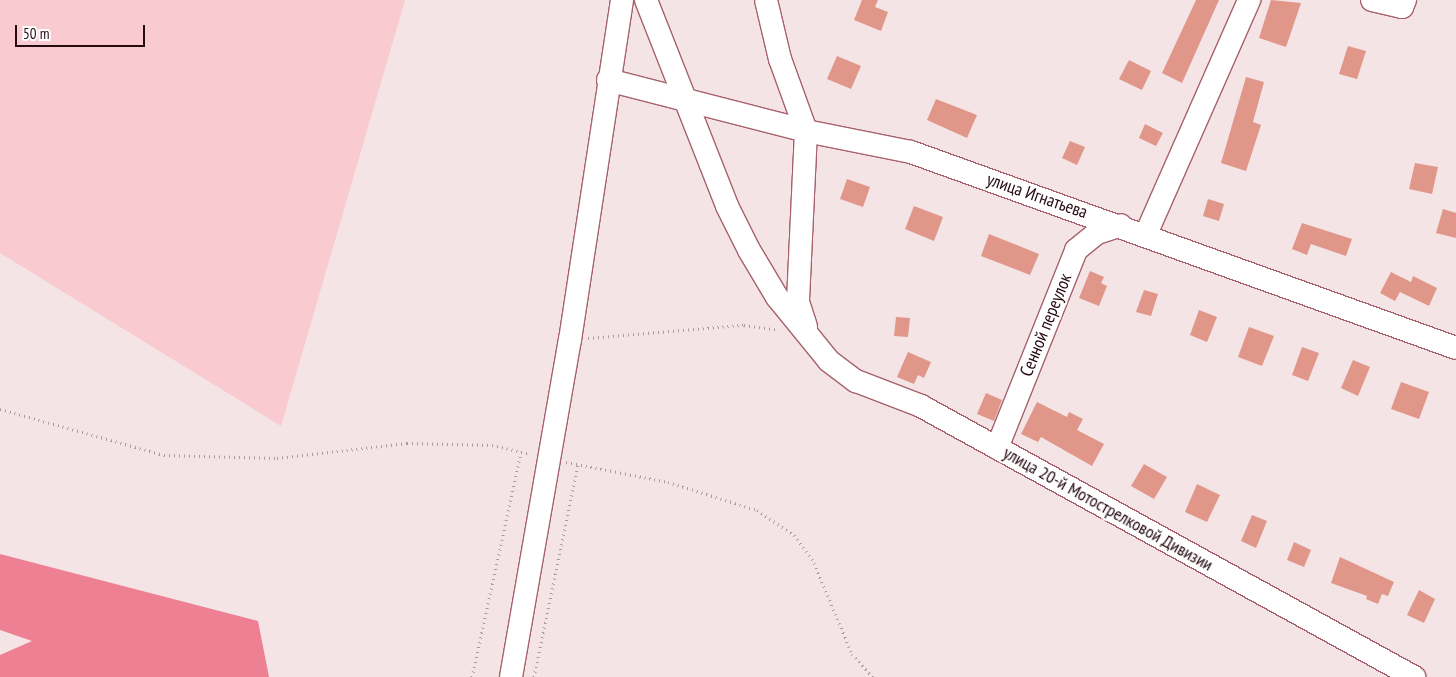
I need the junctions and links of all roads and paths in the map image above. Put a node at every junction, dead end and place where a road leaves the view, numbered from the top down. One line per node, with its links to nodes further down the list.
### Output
1 (622, 0): 7 (street)
2 (646, 0): 8 (street, улица 20-й Мотострелковой Дивизии)
3 (766, 0): 9 (street)
4 (1249, 0): 11 (street)
5 (1372, 0): 6 (street)
6 (1405, 0)
7 (608, 80): 8 (street, улица Игнатьева); 13 (street)
8 (685, 100): 9 (street, улица Игнатьева); 12 (street, улица 20-й Мотострелковой Дивизии)
9 (806, 131): 10 (street, улица Игнатьева); 12 (street)
10 (1121, 225): 11 (street, улица Игнатьева); 16 (street, Сенной переулок)
11 (1146, 234): 14 (street, улица Игнатьева)
12 (809, 335): 13 (path); 16 (street, улица 20-й Мотострелковой Дивизии)
13 (570, 340): 18 (street)
14 (1456, 348)
15 (0, 409): 17 (path)
16 (997, 448): 24 (street, улица 20-й Мотострелковой Дивизии)
17 (521, 452): 18 (path); 20 (path)
18 (549, 459): 19 (path); 21 (street)
19 (578, 464): 22 (path); 23 (path)
20 (472, 677)
21 (511, 677)
22 (534, 677)
23 (873, 677)
24 (1414, 677)

